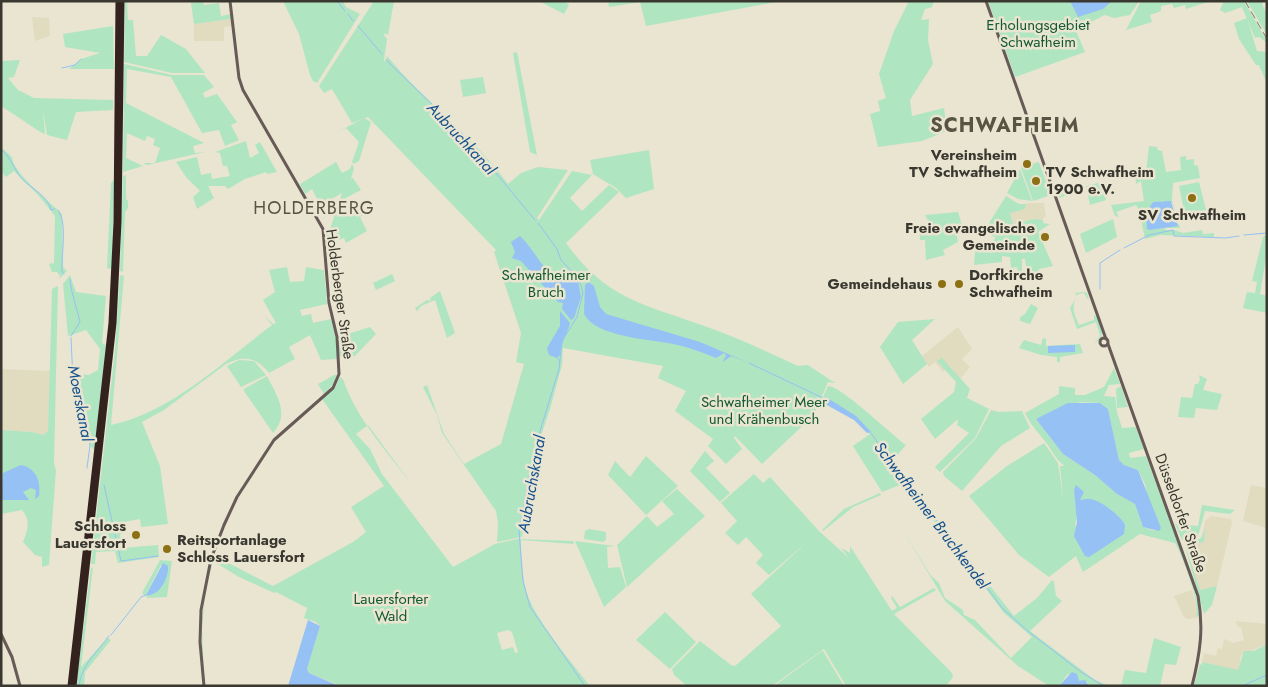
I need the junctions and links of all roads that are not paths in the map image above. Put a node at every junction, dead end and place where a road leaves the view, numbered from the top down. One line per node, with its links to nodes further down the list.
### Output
1 (118, 1): 5 (highway)
2 (122, 1): 5 (highway)
3 (230, 1): 11 (main road, Holderberger Straße)
4 (986, 1): 6 (main road)
5 (118, 172): 10 (highway)
6 (1104, 338): 7 (main road); 7 (main road)
7 (1106, 345): 12 (main road, Düsseldorfer Straße)
8 (1, 634): 9 (main road)
9 (20, 686)
10 (72, 686)
11 (204, 686)
12 (1192, 686)

